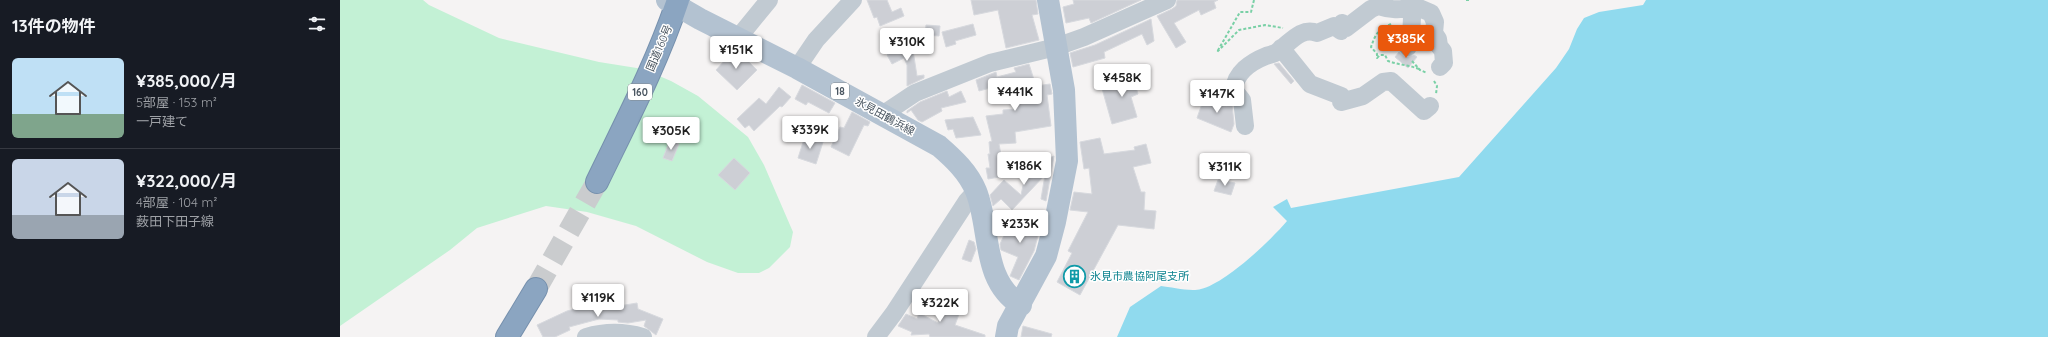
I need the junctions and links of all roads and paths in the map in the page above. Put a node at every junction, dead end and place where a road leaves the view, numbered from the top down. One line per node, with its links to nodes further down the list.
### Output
1 (769, 0): 12 (street)
2 (853, 0): 17 (street)
3 (1048, 0): 13 (main road)
4 (1167, 0): 13 (street)
5 (1254, 0): 11 (path)
6 (1466, 0): 7 (path)
7 (1471, 0)
8 (674, 2): 12 (main road, 氷見田鶴浜線 / 18); 22 (highway, 国道160号 / 160)
9 (1412, 17): 14 (street)
10 (1394, 22): 18 (path)
11 (1287, 28)
12 (738, 38): 17 (main road, 氷見田鶴浜線 / 18)
13 (1056, 47): 20 (street); 25 (main road)
14 (1408, 47)
15 (1281, 48): 16 (street); 19 (street); 21 (street)
16 (1440, 67)
17 (797, 68): 20 (main road, 氷見田鶴浜線 / 18)
18 (1420, 70)
19 (1430, 106)
20 (882, 115): 23 (main road, 氷見田鶴浜線 / 18)
21 (1245, 126)
22 (596, 182)
23 (976, 191): 25 (main road, 氷見田鶴浜線 / 18); 29 (street)
24 (536, 289): 26 (highway)
25 (1021, 305): 30 (main road)
26 (508, 337)
27 (586, 337): 28 (street)
28 (643, 337)
29 (876, 337)
30 (1006, 337)

